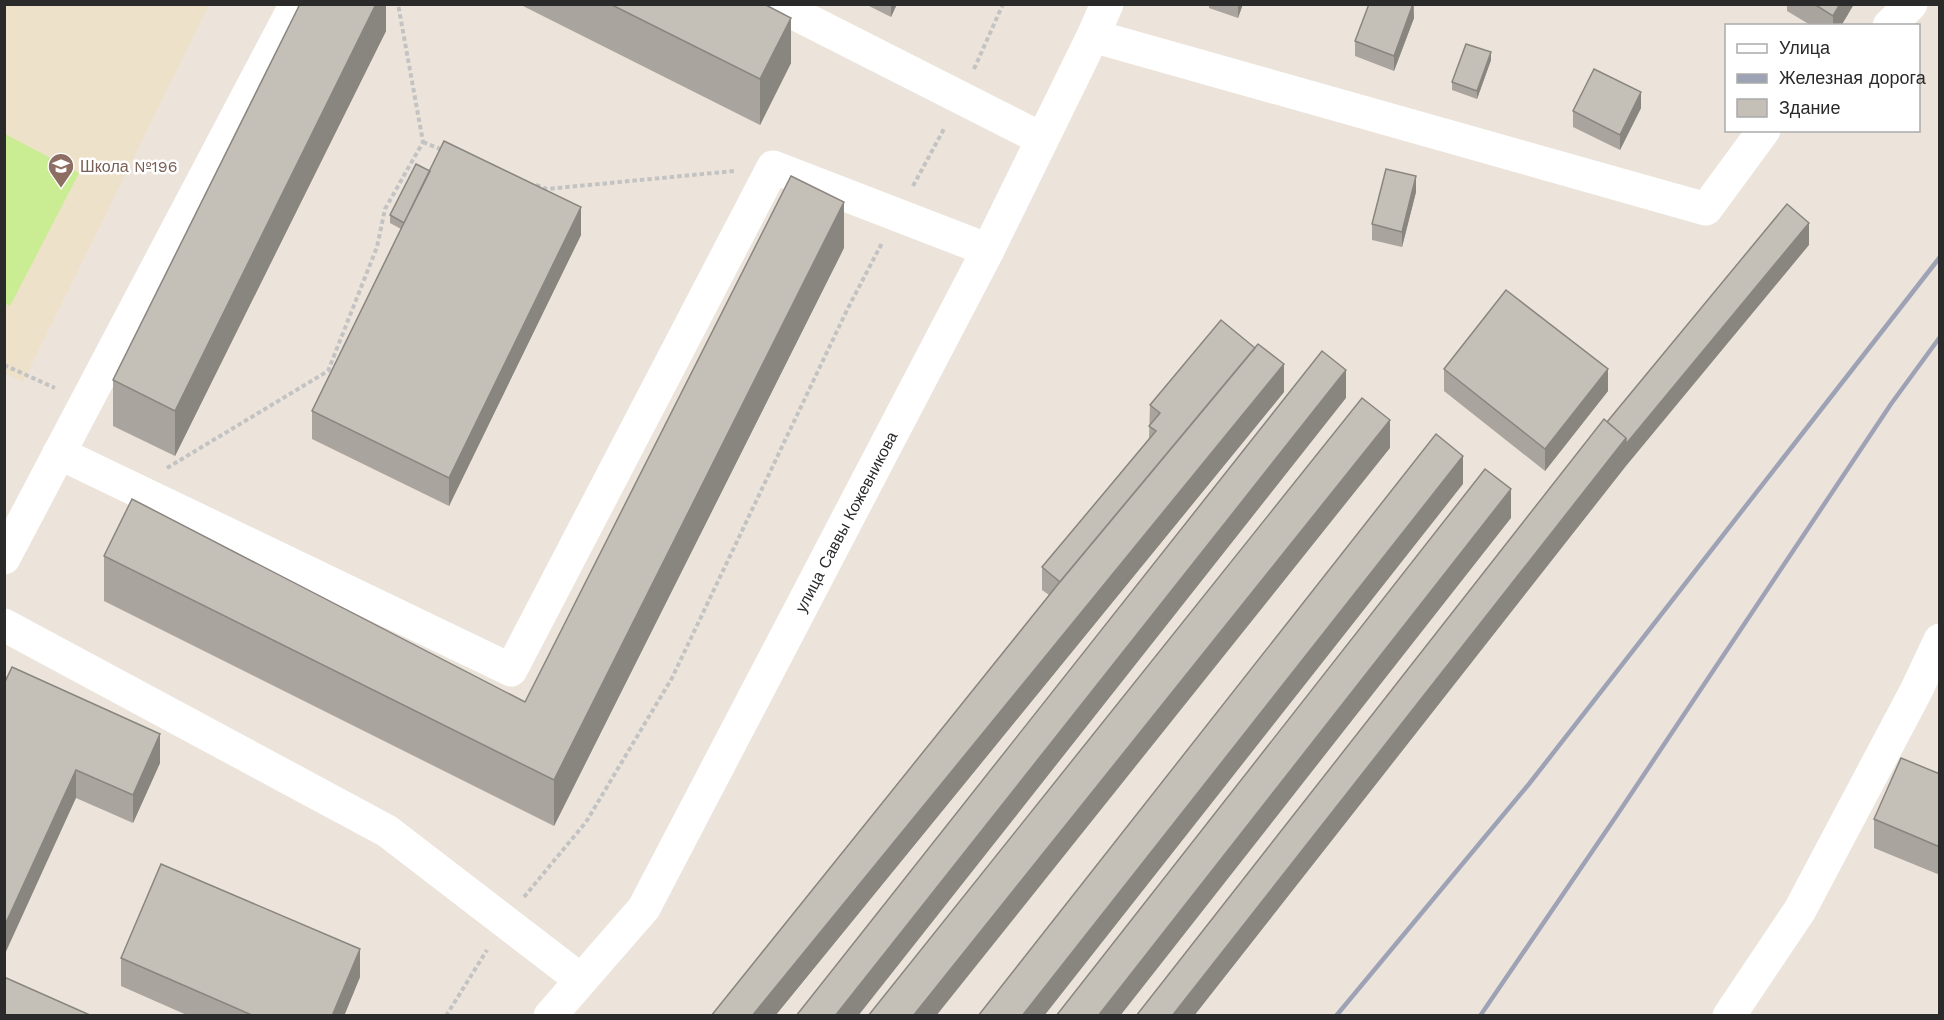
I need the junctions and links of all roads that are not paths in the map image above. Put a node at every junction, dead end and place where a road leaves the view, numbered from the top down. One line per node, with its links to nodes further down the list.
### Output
1 (296, 4): 10 (street)
2 (1107, 4): 6 (street, улица Саввы Кожевникова)
3 (1911, 4): 5 (street)
4 (786, 7): 8 (street)
5 (1891, 24)
6 (1093, 36): 7 (street); 8 (street, улица Саввы Кожевникова)
7 (1763, 132)
8 (1042, 139): 9 (street, улица Саввы Кожевникова)
9 (988, 250): 10 (street); 15 (street, улица Саввы Кожевникова)
10 (59, 453): 11 (street)
11 (4, 558)
12 (4, 625): 15 (street)
13 (1940, 640): 14 (street)
14 (1928, 693): 17 (street)
15 (581, 980): 16 (street, улица Саввы Кожевникова)
16 (550, 1016)
17 (1729, 1016)

